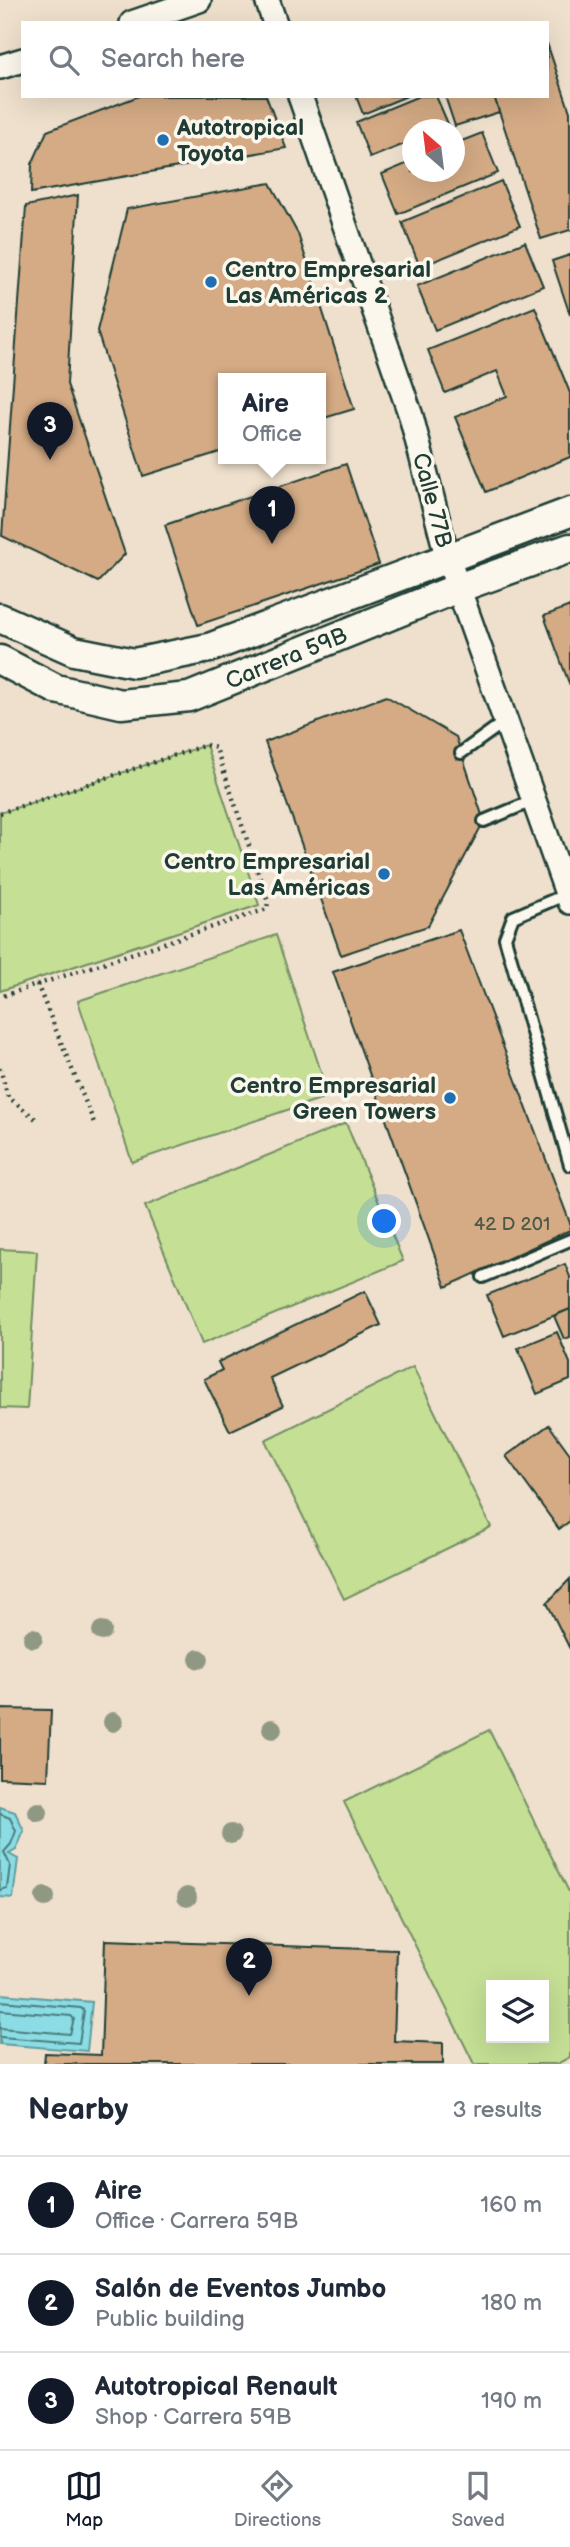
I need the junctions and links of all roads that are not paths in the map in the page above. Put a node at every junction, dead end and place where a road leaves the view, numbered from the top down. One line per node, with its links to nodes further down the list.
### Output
1 (199, 0): 3 (street)
2 (267, 0): 4 (street)
3 (138, 21)
4 (274, 21)
5 (21, 61): 6 (street)
6 (0, 67)
7 (301, 98): 10 (street, Calle 77B)
8 (570, 512): 10 (street, Carrera 59B)
9 (570, 548): 11 (street, Carrera 59B)
10 (447, 556): 11 (street, Calle 77B); 12 (street, Carrera 59B)
11 (458, 588): 13 (street, Carrera 59B); 14 (street, Calle 77B)
12 (0, 618)
13 (0, 660)
14 (505, 722): 15 (lane); 16 (street, Calle 77B)
15 (461, 753)
16 (535, 800): 17 (lane); 18 (street, Calle 77B)
17 (484, 821)
18 (568, 898): 19 (lane)
19 (570, 1165)
20 (570, 1240): 21 (lane)
21 (483, 1277)

